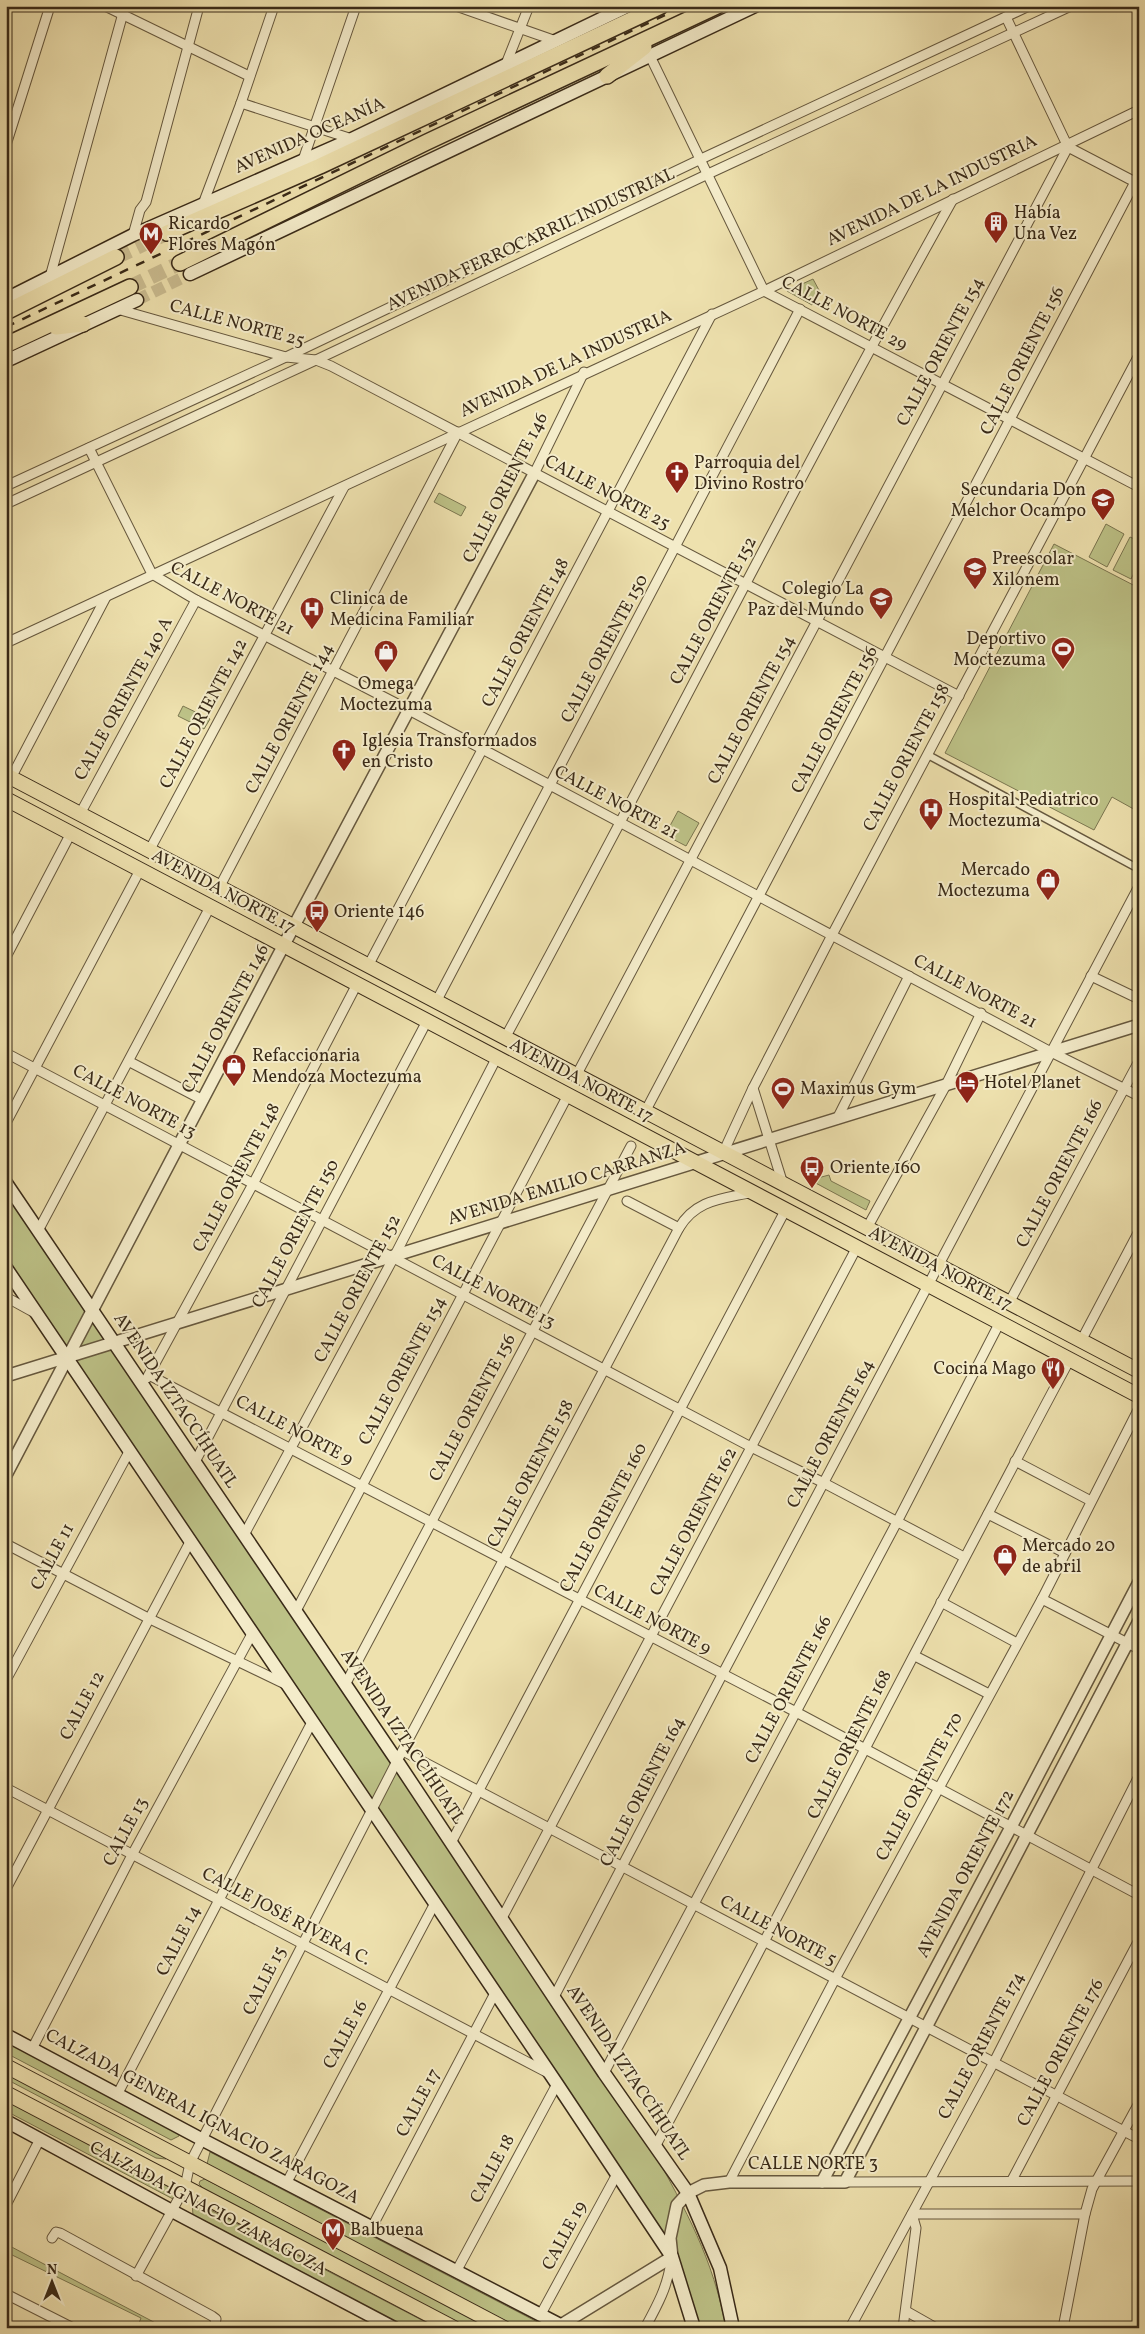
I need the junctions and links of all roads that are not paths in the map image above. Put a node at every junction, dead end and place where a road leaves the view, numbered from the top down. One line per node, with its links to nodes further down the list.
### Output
1 (50, 6): 31 (street)
2 (105, 6): 14 (street)
3 (199, 6): 20 (street)
4 (274, 6): 24 (street)
5 (356, 6): 29 (street)
6 (456, 6): 16 (street)
7 (529, 6): 16 (street)
8 (628, 6): 19 (main road, AVENIDA OCEANÍA)
9 (661, 6): 39 (highway, AVENIDA OCEANÍA)
10 (717, 6): 17 (highway)
11 (755, 6): 21 (main road)
12 (1030, 6): 15 (street, AVENIDA FERROCARRIL INDUSTRIAL)
13 (1071, 6): 18 (street, AVENIDA FERROCARRIL INDUSTRIAL)
14 (124, 11): 20 (street); 43 (street)
15 (1006, 17): 18 (street); 23 (street, AVENIDA FERROCARRIL INDUSTRIAL)
16 (521, 28): 19 (street); 22 (street)
17 (664, 31): 25 (highway); 42 (highway)
18 (1013, 34): 26 (street, AVENIDA FERROCARRIL INDUSTRIAL); 32 (street)
19 (556, 41): 22 (main road, AVENIDA OCEANÍA)
20 (188, 47): 24 (street); 40 (street)
21 (650, 56): 25 (main road); 33 (street, CALLE NORTE 29)
22 (506, 64): 30 (main road, AVENIDA OCEANÍA)
23 (892, 70): 26 (street); 33 (street, AVENIDA FERROCARRIL INDUSTRIAL)
24 (249, 76): 27 (street)
25 (607, 76): 42 (main road)
26 (900, 84): 35 (street, AVENIDA FERROCARRIL INDUSTRIAL)
27 (241, 103): 29 (street); 38 (street)
28 (1139, 110): 32 (street, AVENIDA DE LA INDUSTRIA)
29 (313, 125): 30 (street); 34 (street)
30 (352, 139): 34 (main road, AVENIDA OCEANÍA)
31 (6, 145)
32 (1067, 145): 36 (street); 37 (street, AVENIDA DE LA INDUSTRIA); 60 (street, CALLE ORIENTE 154)
33 (701, 159): 35 (street, CALLE NORTE 29); 56 (street, AVENIDA FERROCARRIL INDUSTRIAL)
34 (303, 160): 38 (main road, AVENIDA OCEANÍA)
35 (708, 174): 44 (street, CALLE NORTE 29); 57 (street, AVENIDA FERROCARRIL INDUSTRIAL)
36 (1137, 183): 61 (street, CALLE ORIENTE 156)
37 (953, 199): 44 (street, AVENIDA DE LA INDUSTRIA); 54 (street, CALLE ORIENTE 152)
38 (203, 204): 40 (main road, AVENIDA OCEANÍA)
39 (167, 233)
40 (133, 235): 43 (main road, AVENIDA OCEANÍA)
41 (116, 257): 49 (highway)
42 (185, 269)
43 (50, 277): 46 (main road, AVENIDA OCEANÍA)
44 (764, 291): 48 (street, CALLE NORTE 29); 50 (street, AVENIDA DE LA INDUSTRIA)
45 (133, 294): 47 (main road); 52 (highway)
46 (6, 298)
47 (117, 309): 51 (main road); 56 (street, CALLE NORTE 25)
48 (800, 309): 54 (street, CALLE NORTE 29); 72 (street, CALLE ORIENTE 150)
49 (6, 312)
50 (712, 314): 59 (street, AVENIDA DE LA INDUSTRIA); 71 (street, CALLE ORIENTE 148)
51 (83, 324): 52 (highway); 58 (main road)
52 (44, 328): 53 (highway)
53 (6, 345)
54 (871, 346): 60 (street, CALLE NORTE 29); 74 (street, CALLE ORIENTE 152)
55 (1139, 355): 64 (street, CALLE ORIENTE 158)
56 (286, 357): 57 (street, CALLE NORTE 25); 63 (street, AVENIDA FERROCARRIL INDUSTRIAL)
57 (316, 360): 62 (street, CALLE NORTE 25); 65 (street, AVENIDA FERROCARRIL INDUSTRIAL)
58 (6, 361)
59 (584, 372): 62 (street, AVENIDA DE LA INDUSTRIA); 66 (street, CALLE ORIENTE 146)
60 (943, 384): 61 (street, CALLE NORTE 29); 77 (street, CALLE ORIENTE 154)
61 (1011, 420): 64 (street, CALLE NORTE 29); 80 (street, CALLE ORIENTE 156)
62 (458, 432): 66 (street, CALLE NORTE 25); 68 (street, AVENIDA DE LA INDUSTRIA); 81 (street, CALLE ORIENTE 144)
63 (89, 448): 65 (street, CALLE NORTE 21); 67 (street, AVENIDA FERROCARRIL INDUSTRIAL)
64 (1084, 459): 69 (street, CALLE NORTE 29); 82 (street, CALLE ORIENTE 158)
65 (96, 461): 70 (street, AVENIDA FERROCARRIL INDUSTRIAL); 73 (street, CALLE NORTE 21)
66 (534, 474): 71 (street, CALLE NORTE 25); 83 (street, CALLE ORIENTE 146)
67 (6, 486)
68 (344, 487): 73 (street, AVENIDA DE LA INDUSTRIA); 78 (street, CALLE ORIENTE 142)
69 (1139, 487)
70 (6, 504)
71 (609, 512): 72 (street, CALLE NORTE 25); 84 (street, CALLE ORIENTE 148)
72 (676, 548): 74 (street, CALLE NORTE 25); 87 (street, CALLE ORIENTE 150)
73 (152, 574): 75 (street, AVENIDA DE LA INDUSTRIA); 76 (street, CALLE NORTE 21)
74 (747, 583): 77 (street, CALLE NORTE 25); 90 (street, CALLE ORIENTE 152)
75 (106, 596): 79 (street, AVENIDA DE LA INDUSTRIA); 86 (street)
76 (196, 600): 78 (street, CALLE NORTE 21); 89 (street, CALLE ORIENTE 140 A)
77 (817, 621): 80 (street, CALLE NORTE 25); 93 (street, CALLE ORIENTE 154)
78 (264, 636): 81 (street, CALLE NORTE 21); 92 (street, CALLE ORIENTE 142)
79 (6, 643)
80 (886, 658): 82 (street, CALLE NORTE 25); 98 (street, CALLE ORIENTE 156)
81 (334, 671): 83 (street, CALLE NORTE 21); 97 (street, CALLE ORIENTE 144)
82 (959, 696): 85 (street, CALLE ORIENTE 158)
83 (409, 710): 84 (street, CALLE NORTE 21); 100 (street, CALLE ORIENTE 146)
84 (482, 750): 87 (street, CALLE NORTE 21); 104 (street, CALLE ORIENTE 148)
85 (928, 755): 94 (street); 101 (street, CALLE ORIENTE 158)
86 (8, 777): 89 (main road, AVENIDA NORTE 17)
87 (550, 787): 90 (street, CALLE NORTE 21); 109 (street, CALLE ORIENTE 150)
88 (6, 799): 91 (main road, AVENIDA NORTE 17)
89 (80, 814): 92 (main road, AVENIDA NORTE 17)
90 (621, 824): 93 (street, CALLE NORTE 21); 113 (street, CALLE ORIENTE 152)
91 (71, 833): 95 (main road, AVENIDA NORTE 17); 103 (street)
92 (150, 851): 97 (main road, AVENIDA NORTE 17)
93 (691, 861): 98 (street, CALLE NORTE 21); 120 (street, CALLE ORIENTE 154)
94 (1139, 869)
95 (140, 870): 99 (main road, AVENIDA NORTE 17); 119 (street)
96 (1139, 886): 106 (street, CALLE ORIENTE 164)
97 (219, 888): 100 (main road, AVENIDA NORTE 17)
98 (760, 897): 101 (street, CALLE NORTE 21); 128 (street, CALLE ORIENTE 156)
99 (210, 907): 102 (main road, AVENIDA NORTE 17); 118 (street)
100 (294, 927): 102 (street, CALLE ORIENTE 146); 104 (main road, AVENIDA NORTE 17)
101 (832, 935): 105 (street, CALLE NORTE 21); 122 (street, CALLE ORIENTE 158)
102 (284, 945): 107 (main road, AVENIDA NORTE 17); 126 (street, CALLE ORIENTE 146)
103 (6, 957)
104 (368, 966): 109 (main road, AVENIDA NORTE 17)
105 (909, 976): 110 (street, CALLE NORTE 21); 129 (street)
106 (1092, 976): 108 (street); 114 (street, CALLE ORIENTE 164)
107 (357, 984): 111 (main road, AVENIDA NORTE 17); 137 (street, CALLE ORIENTE 148)
108 (1139, 999)
109 (436, 1002): 113 (main road, AVENIDA NORTE 17)
110 (981, 1013): 114 (street, CALLE NORTE 21); 121 (street)
111 (427, 1021): 116 (main road, AVENIDA NORTE 17); 143 (street, CALLE ORIENTE 150)
112 (1139, 1025): 114 (street, AVENIDA EMILIO CARRANZA)
113 (505, 1038): 120 (main road, AVENIDA NORTE 17)
114 (1051, 1052): 121 (street, AVENIDA EMILIO CARRANZA); 123 (street, CALLE NORTE 21); 151 (street, CALLE ORIENTE 164)
115 (6, 1053): 119 (street, CALLE NORTE 13)
116 (497, 1057): 124 (main road, AVENIDA NORTE 17); 150 (street, CALLE ORIENTE 152)
117 (1139, 1061): 123 (street, CALLE ORIENTE 166)
118 (130, 1062): 126 (street); 127 (street)
119 (37, 1069): 127 (street, CALLE NORTE 13); 130 (street)
120 (576, 1076): 128 (main road, AVENIDA NORTE 17)
121 (946, 1085): 129 (street, AVENIDA EMILIO CARRANZA); 146 (street)
122 (753, 1088): 131 (street); 134 (street, CALLE ORIENTE 158)
123 (1124, 1088): 125 (street, CALLE NORTE 21); 157 (street, CALLE ORIENTE 166)
124 (568, 1095): 135 (main road, AVENIDA NORTE 17); 144 (street, CALLE ORIENTE 154)
125 (1139, 1096)
126 (203, 1100): 132 (street, CALLE ORIENTE 146)
127 (105, 1106): 132 (street, CALLE NORTE 13); 147 (street)
128 (645, 1112): 134 (main road, AVENIDA NORTE 17)
129 (837, 1119): 131 (street, AVENIDA EMILIO CARRANZA)
130 (6, 1123)
131 (770, 1139): 134 (street, AVENIDA EMILIO CARRANZA); 138 (street)
132 (180, 1145): 137 (street, CALLE NORTE 13); 158 (street, CALLE ORIENTE 146)
133 (631, 1146): 139 (street, CALLE ORIENTE 156)
134 (723, 1153): 135 (street, AVENIDA EMILIO CARRANZA); 138 (main road, AVENIDA NORTE 17)
135 (697, 1162): 139 (street, AVENIDA EMILIO CARRANZA); 140 (main road, AVENIDA NORTE 17)
136 (6, 1183): 147 (main road, AVENIDA IZTACCÍHUATL)
137 (253, 1184): 143 (street, CALLE NORTE 13); 160 (street, CALLE ORIENTE 148)
138 (783, 1184): 146 (main road, AVENIDA NORTE 17)
139 (609, 1189): 144 (street, AVENIDA EMILIO CARRANZA); 162 (street, CALLE ORIENTE 156)
140 (753, 1192): 142 (main road, AVENIDA NORTE 17); 145 (street, CALLE ORIENTE 158)
141 (627, 1201): 145 (street)
142 (786, 1209): 149 (main road, AVENIDA NORTE 17); 173 (street, CALLE ORIENTE 160)
143 (322, 1220): 150 (street, CALLE NORTE 13); 154 (street, CALLE ORIENTE 150)
144 (500, 1223): 150 (street, AVENIDA EMILIO CARRANZA); 155 (street, CALLE ORIENTE 154)
145 (679, 1228): 167 (street, CALLE ORIENTE 158)
146 (867, 1228): 151 (main road, AVENIDA NORTE 17)
147 (38, 1231): 158 (main road, AVENIDA IZTACCÍHUATL)
148 (1139, 1231): 164 (street)
149 (857, 1247): 153 (main road, AVENIDA NORTE 17); 175 (street, CALLE ORIENTE 162)
150 (394, 1257): 154 (street, AVENIDA EMILIO CARRANZA); 155 (street, CALLE NORTE 13); 176 (street, CALLE ORIENTE 152)
151 (938, 1266): 153 (street, CALLE ORIENTE 164); 157 (main road, AVENIDA NORTE 17)
152 (7, 1270): 159 (main road)
153 (928, 1284): 161 (main road, AVENIDA NORTE 17); 181 (street, CALLE ORIENTE 164)
154 (284, 1290): 160 (street, AVENIDA EMILIO CARRANZA); 174 (street, CALLE ORIENTE 150)
155 (462, 1294): 162 (street, CALLE NORTE 13); 182 (street, CALLE ORIENTE 154)
156 (6, 1298): 159 (street)
157 (1009, 1303): 164 (main road, AVENIDA NORTE 17)
158 (93, 1310): 163 (main road, AVENIDA IZTACCÍHUATL); 165 (street, CALLE ORIENTE 146)
159 (39, 1315): 165 (main road)
160 (180, 1321): 163 (street, AVENIDA EMILIO CARRANZA); 170 (street, CALLE ORIENTE 148)
161 (1000, 1322): 166 (main road, AVENIDA NORTE 17); 186 (street, CALLE ORIENTE 166)
162 (531, 1331): 167 (street, CALLE NORTE 13); 185 (street, CALLE ORIENTE 156)
163 (114, 1341): 165 (street, AVENIDA EMILIO CARRANZA); 170 (main road, AVENIDA IZTACCÍHUATL)
164 (1081, 1341): 168 (main road, AVENIDA NORTE 17)
165 (67, 1357): 169 (street, AVENIDA EMILIO CARRANZA); 177 (main road); 180 (street, CALLE ORIENTE 146)
166 (1070, 1359): 171 (main road, AVENIDA NORTE 17); 178 (street, CALLE ORIENTE 168)
167 (604, 1369): 173 (street, CALLE NORTE 13); 192 (street, CALLE ORIENTE 158)
168 (1139, 1371)
169 (6, 1376)
170 (146, 1380): 174 (street, CALLE NORTE 9); 179 (main road, AVENIDA IZTACCÍHUATL)
171 (1139, 1396)
172 (1139, 1408): 183 (street, CALLE ORIENTE 170)
173 (680, 1410): 175 (street, CALLE NORTE 13); 196 (street, CALLE ORIENTE 160)
174 (222, 1412): 176 (street, CALLE NORTE 9); 179 (street, CALLE ORIENTE 150)
175 (751, 1447): 181 (street, CALLE NORTE 13); 203 (street, CALLE ORIENTE 162)
176 (291, 1448): 182 (street, CALLE NORTE 9); 187 (street, CALLE ORIENTE 152)
177 (130, 1450): 188 (main road); 193 (street, CALLE 11)
178 (1015, 1461): 183 (street); 184 (street, CALLE ORIENTE 168)
179 (195, 1462): 187 (main road, AVENIDA IZTACCÍHUATL)
180 (6, 1475)
181 (824, 1482): 186 (street, CALLE NORTE 13); 209 (street, CALLE ORIENTE 164)
182 (361, 1485): 185 (street, CALLE NORTE 9); 198 (street, CALLE ORIENTE 154)
183 (1091, 1501): 190 (street, CALLE ORIENTE 170)
184 (988, 1514): 190 (street); 191 (street, CALLE ORIENTE 168)
185 (431, 1522): 192 (street, CALLE NORTE 9); 211 (street, CALLE ORIENTE 156)
186 (897, 1522): 191 (street, CALLE NORTE 13); 214 (street, CALLE ORIENTE 166)
187 (244, 1535): 198 (main road, AVENIDA IZTACCÍHUATL)
188 (191, 1540): 199 (street, CALLE 12); 201 (main road)
189 (6, 1544): 193 (street)
190 (1065, 1553): 195 (street, CALLE ORIENTE 170)
191 (964, 1557): 197 (street, CALLE ORIENTE 168)
192 (504, 1561): 196 (street, CALLE NORTE 9); 217 (street, CALLE ORIENTE 158)
193 (62, 1573): 199 (street); 210 (street, CALLE 11)
194 (1139, 1582): 202 (street, AVENIDA ORIENTE 172)
195 (1042, 1598): 202 (street); 204 (street, CALLE ORIENTE 170)
196 (579, 1600): 203 (street, CALLE NORTE 9); 221 (street, CALLE ORIENTE 160)
197 (941, 1602): 204 (street); 207 (street, CALLE ORIENTE 168)
198 (296, 1611): 211 (main road, AVENIDA IZTACCÍHUATL)
199 (148, 1618): 208 (street); 222 (street, CALLE 12)
200 (1139, 1621): 205 (street, AVENIDA ORIENTE 172)
201 (253, 1632): 208 (street, CALLE 13); 212 (main road)
202 (1111, 1635): 205 (street); 224 (street, AVENIDA ORIENTE 172)
203 (651, 1637): 209 (street, CALLE NORTE 9); 225 (street, CALLE ORIENTE 162)
204 (1018, 1643): 213 (street, CALLE ORIENTE 170)
205 (1127, 1643): 206 (street); 226 (street, AVENIDA ORIENTE 172)
206 (1139, 1649)
207 (915, 1656): 213 (street); 216 (street, CALLE ORIENTE 168)
208 (235, 1662): 212 (street); 228 (street, CALLE 13)
209 (722, 1675): 214 (street, CALLE NORTE 9); 229 (street, CALLE ORIENTE 164)
210 (6, 1680)
211 (345, 1684): 217 (main road, AVENIDA IZTACCÍHUATL)
212 (289, 1686): 215 (main road)
213 (989, 1694): 220 (street, CALLE ORIENTE 170)
214 (796, 1712): 216 (street, CALLE NORTE 9); 235 (street, CALLE ORIENTE 166)
215 (312, 1722): 223 (main road); 233 (street, CALLE 14)
216 (866, 1749): 220 (street, CALLE NORTE 9); 238 (street, CALLE ORIENTE 168)
217 (400, 1756): 221 (street, CALLE NORTE 5); 223 (street, CALLE ORIENTE 158); 227 (main road, AVENIDA IZTACCÍHUATL)
218 (1139, 1776): 230 (street, CALLE ORIENTE 174)
219 (6, 1788): 222 (street, CALLE JOSÉ RIVERA C.)
220 (937, 1789): 224 (street, CALLE NORTE 9); 240 (street, CALLE ORIENTE 170)
221 (479, 1792): 225 (street, CALLE NORTE 5); 227 (street, CALLE ORIENTE 160)
222 (47, 1810): 228 (street, CALLE JOSÉ RIVERA C.); 231 (street, CALLE 12)
223 (372, 1812): 234 (main road); 239 (street, CALLE 15)
224 (1011, 1827): 226 (street, CALLE NORTE 9); 244 (street, AVENIDA ORIENTE 172)
225 (548, 1829): 229 (street, CALLE NORTE 5); 236 (street, CALLE ORIENTE 162)
226 (1025, 1835): 230 (street, CALLE NORTE 9); 245 (street, AVENIDA ORIENTE 172)
227 (451, 1843): 236 (main road, AVENIDA IZTACCÍHUATL)
228 (132, 1855): 233 (street, CALLE JOSÉ RIVERA C.); 248 (street, CALLE 13)
229 (622, 1868): 235 (street, CALLE NORTE 5); 243 (street, CALLE ORIENTE 164)
230 (1090, 1870): 232 (street, CALLE NORTE 9); 249 (street, CALLE ORIENTE 174)
231 (6, 1889)
232 (1139, 1895)
233 (219, 1900): 239 (street, CALLE JOSÉ RIVERA C.); 254 (street, CALLE 14)
234 (435, 1903): 241 (street, CALLE 16); 242 (main road)
235 (694, 1904): 238 (street, CALLE NORTE 5); 251 (street, CALLE ORIENTE 166)
236 (502, 1918): 243 (main road, AVENIDA IZTACCÍHUATL)
237 (1139, 1940): 255 (street, CALLE ORIENTE 176)
238 (765, 1942): 240 (street, CALLE NORTE 5); 262 (street, CALLE ORIENTE 168)
239 (302, 1944): 241 (street, CALLE JOSÉ RIVERA C.); 261 (street, CALLE 15)
240 (835, 1979): 244 (street, CALLE NORTE 5); 270 (street, CALLE ORIENTE 170)
241 (388, 1990): 247 (street, CALLE JOSÉ RIVERA C.); 269 (street, CALLE 16)
242 (495, 1993): 247 (street, CALLE 17); 252 (main road)
243 (554, 1997): 251 (main road, AVENIDA IZTACCÍHUATL)
244 (909, 2019): 245 (street, CALLE NORTE 5); 271 (street, AVENIDA ORIENTE 172)
245 (926, 2028): 249 (street, CALLE NORTE 5); 272 (street, AVENIDA ORIENTE 172)
246 (6, 2035): 248 (main road, CALZADA GENERAL IGNACIO ZARAGOZA)
247 (473, 2035): 252 (street, CALLE JOSÉ RIVERA C.); 279 (street, CALLE 17)
248 (32, 2049): 254 (main road, CALZADA GENERAL IGNACIO ZARAGOZA)
249 (993, 2064): 255 (street, CALLE NORTE 5); 266 (street, CALLE ORIENTE 174)
250 (6, 2066): 263 (main road)
251 (604, 2073): 262 (main road, AVENIDA IZTACCÍHUATL)
252 (554, 2079): 264 (main road); 282 (street, CALLE 18)
253 (6, 2093): 273 (main road)
254 (117, 2095): 261 (main road, CALZADA GENERAL IGNACIO ZARAGOZA)
255 (1058, 2096): 258 (street, CALLE NORTE 5); 265 (street, CALLE ORIENTE 176)
256 (1139, 2104): 258 (street)
257 (6, 2121): 259 (main road, CALZADA IGNACIO ZARAGOZA)
258 (1124, 2131): 260 (street, CALLE NORTE 5); 267 (street)
259 (40, 2139): 275 (street); 276 (main road, CALZADA IGNACIO ZARAGOZA)
260 (1139, 2139)
261 (203, 2140): 263 (street, CALLE 15); 269 (main road, CALZADA GENERAL IGNACIO ZARAGOZA)
262 (656, 2145): 274 (main road, AVENIDA IZTACCÍHUATL)
263 (190, 2163): 273 (street, CALLE 15); 292 (main road)
264 (617, 2174): 281 (main road); 286 (street, CALLE 19)
265 (1012, 2180): 266 (street, CALLE NORTE 3); 267 (street, CALLE NORTE 3)
266 (928, 2181): 272 (street, CALLE NORTE 3); 277 (street, CALLE ORIENTE 174)
267 (1095, 2181): 268 (street, CALLE NORTE 3); 278 (street)
268 (1139, 2181)
269 (287, 2182): 279 (main road, CALZADA GENERAL IGNACIO ZARAGOZA)
270 (729, 2182): 271 (street, CALLE NORTE 3); 274 (street, CALLE NORTE 3)
271 (822, 2182): 272 (street, CALLE NORTE 3)
272 (845, 2182)
273 (185, 2187): 276 (street, CALLE 15); 288 (main road)
274 (688, 2193): 281 (street); 295 (main road, AVENIDA IZTACCÍHUATL)
275 (6, 2204)
276 (172, 2211): 283 (street, CALLE 15); 291 (main road, CALZADA IGNACIO ZARAGOZA)
277 (912, 2214): 278 (street); 285 (street); 296 (street, CALLE ORIENTE 174)
278 (1085, 2214): 299 (street)
279 (372, 2227): 282 (main road, CALZADA GENERAL IGNACIO ZARAGOZA)
280 (52, 2238): 283 (street)
281 (672, 2257): 287 (street); 293 (street); 294 (main road)
282 (457, 2270): 286 (main road, CALZADA GENERAL IGNACIO ZARAGOZA)
283 (136, 2276): 290 (street)
284 (6, 2294): 289 (street)
285 (906, 2311): 297 (street); 298 (street)
286 (541, 2314): 287 (main road, CALZADA GENERAL IGNACIO ZARAGOZA)
287 (564, 2326)
288 (452, 2327)
289 (73, 2328)
290 (214, 2328)
291 (394, 2328)
292 (504, 2328)
293 (645, 2328)
294 (694, 2328)
295 (733, 2328)
296 (850, 2328)
297 (903, 2328)
298 (936, 2328)
299 (1063, 2328)

